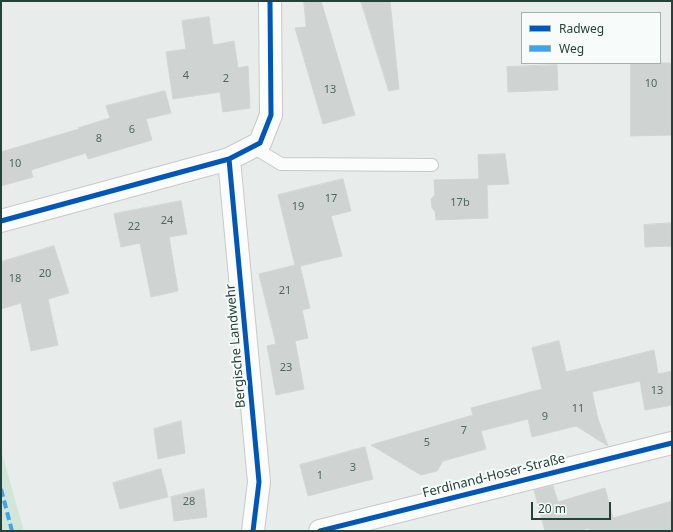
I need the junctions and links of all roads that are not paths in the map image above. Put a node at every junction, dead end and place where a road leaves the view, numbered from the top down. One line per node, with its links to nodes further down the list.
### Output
1 (270, 1): 2 (street)
2 (253, 147): 3 (street); 4 (lane)
3 (229, 159): 5 (street); 7 (street, Bergische Landwehr)
4 (432, 164)
5 (1, 221)
6 (672, 443): 8 (street, Ferdinand-Hoser-Straße)
7 (253, 531)
8 (320, 531)

